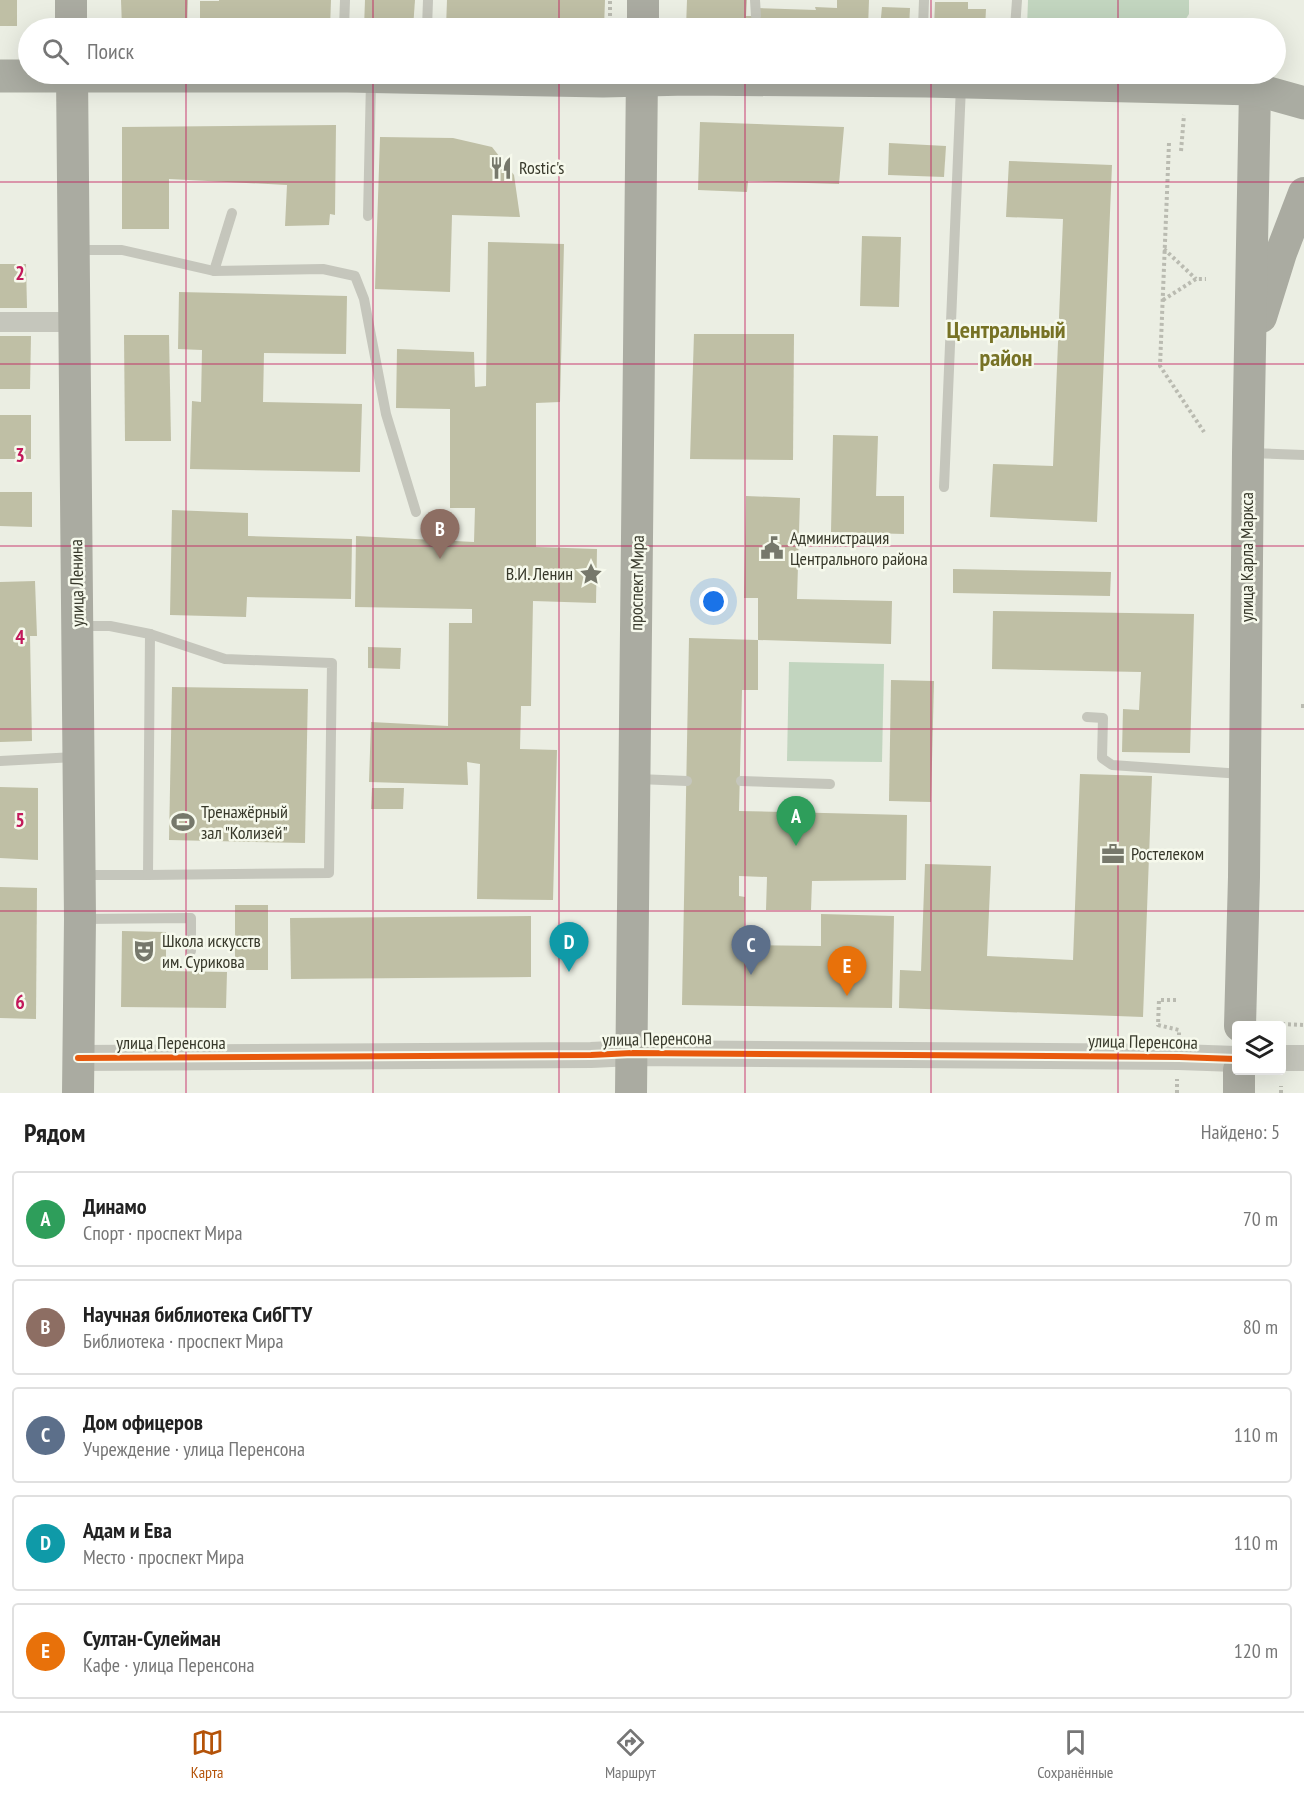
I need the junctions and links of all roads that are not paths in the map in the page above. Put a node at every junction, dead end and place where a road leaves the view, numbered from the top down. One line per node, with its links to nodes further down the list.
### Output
1 (71, 0): 9 (main road)
2 (345, 0): 10 (lane)
3 (428, 0): 11 (lane)
4 (643, 0): 12 (main road)
5 (755, 0): 8 (lane)
6 (924, 0): 13 (lane)
7 (1017, 0): 14 (lane)
8 (756, 16)
9 (71, 18)
10 (344, 18)
11 (427, 18)
12 (643, 18)
13 (923, 18)
14 (1016, 18)
15 (0, 76): 16 (highway)
16 (18, 76)
17 (1304, 77): 18 (highway)
18 (1286, 81)
19 (72, 84): 30 (main road, улица Ленина)
20 (356, 84): 29 (lane)
21 (642, 84): 45 (main road, проспект Мира)
22 (961, 84): 37 (lane)
23 (1145, 84): 25 (highway)
24 (1275, 84): 25 (highway)
25 (1255, 89): 26 (highway); 34 (main road, улица Карла Маркса)
26 (1304, 103)
27 (1304, 193): 34 (main road)
28 (232, 213): 31 (lane)
29 (368, 216)
30 (73, 250): 31 (lane); 33 (main road, улица Ленина)
31 (214, 271): 38 (lane)
32 (0, 322): 33 (street)
33 (74, 322): 39 (main road, улица Ленина)
34 (1251, 350): 35 (main road, улица Карла Маркса)
35 (1248, 453): 36 (lane); 44 (main road, улица Карла Маркса)
36 (1304, 455)
37 (944, 487)
38 (416, 512)
39 (77, 626): 40 (lane); 42 (main road, улица Ленина)
40 (150, 634): 50 (lane); 50 (lane)
41 (1087, 717): 44 (lane)
42 (78, 756): 43 (lane); 49 (main road, улица Ленина)
43 (0, 761)
44 (1245, 774): 53 (main road, улица Карла Маркса)
45 (634, 779): 46 (lane); 54 (main road, проспект Мира)
46 (687, 781)
47 (741, 781): 48 (lane)
48 (830, 784)
49 (80, 875): 50 (lane); 51 (main road, улица Ленина)
50 (148, 875)
51 (80, 919): 52 (lane); 55 (main road, улица Ленина)
52 (191, 951)
53 (1240, 1021)
54 (632, 1053): 55 (street, улица Перенсона); 58 (street, улица Перенсона); 61 (main road, проспект Мира)
55 (78, 1058): 60 (main road, улица Ленина)
56 (1286, 1058): 57 (street)
57 (1304, 1058)
58 (1232, 1059)
59 (1239, 1075): 62 (main road)
60 (78, 1093)
61 (631, 1093)
62 (1239, 1093)

